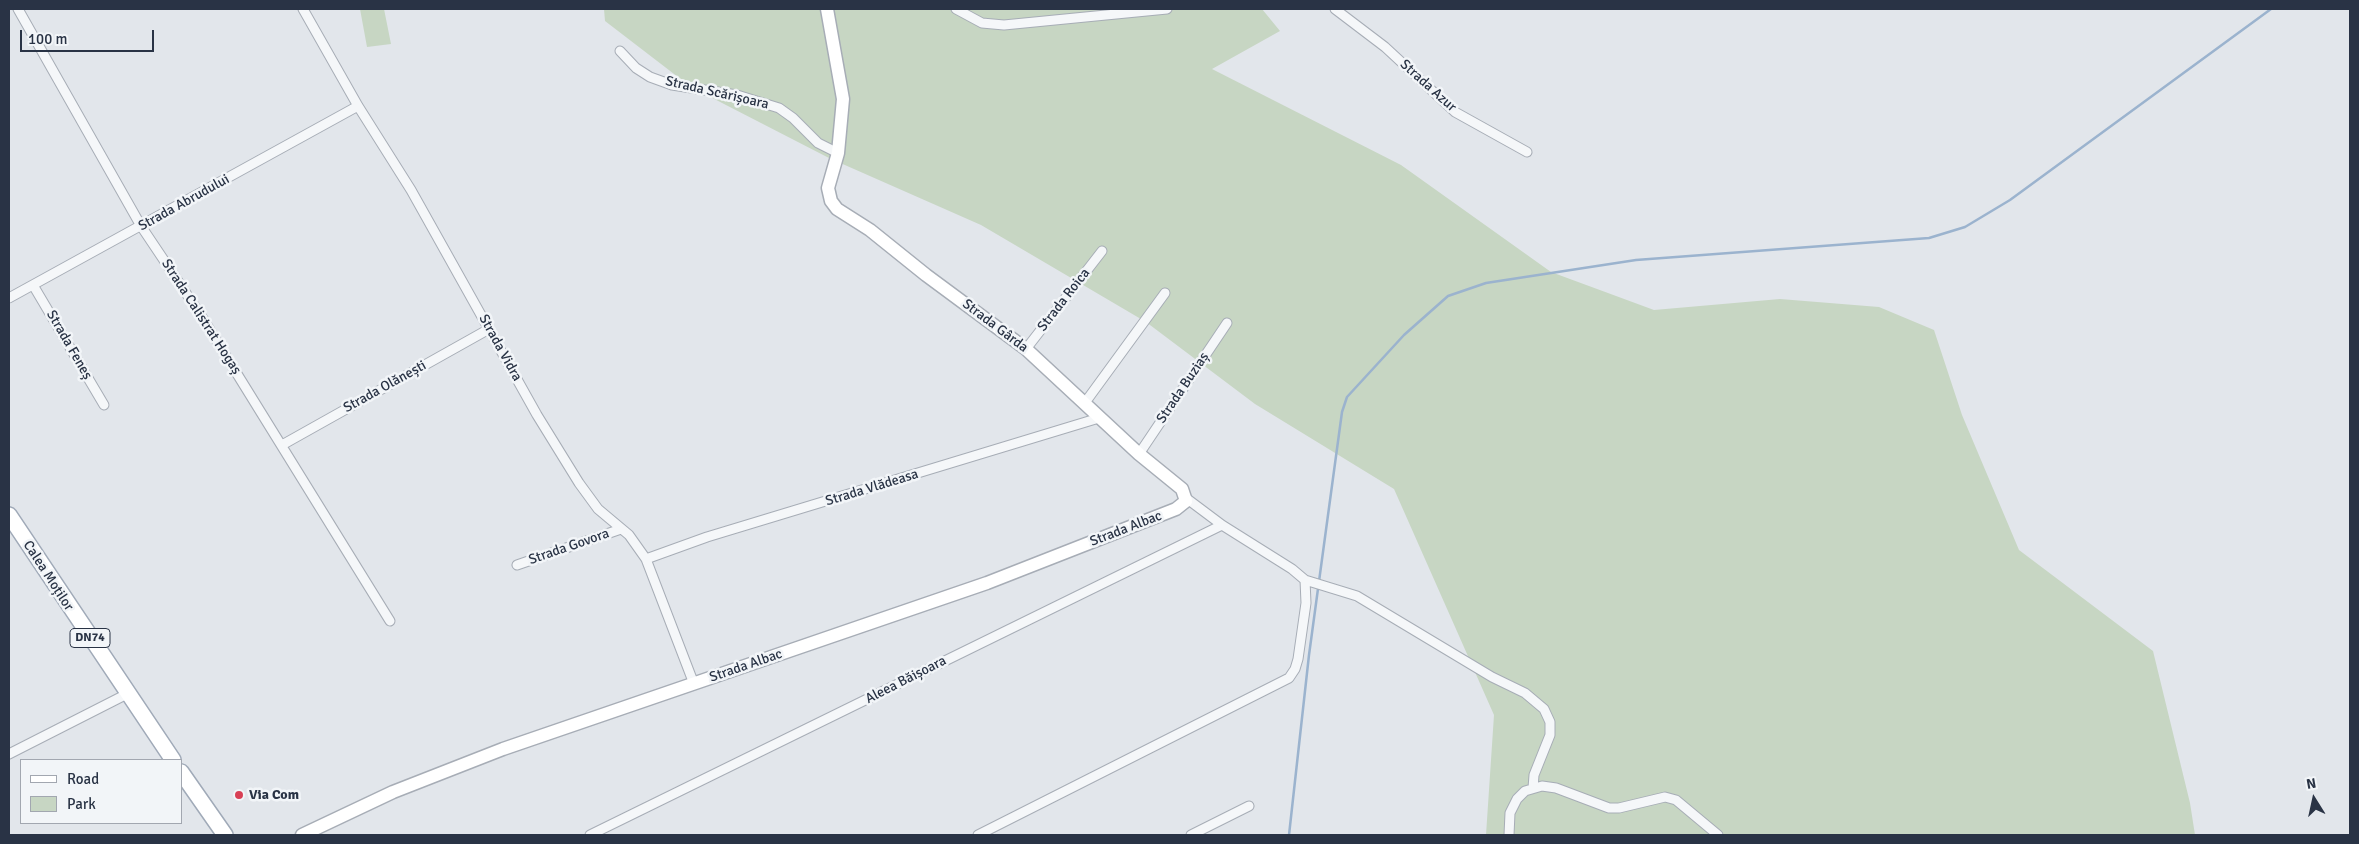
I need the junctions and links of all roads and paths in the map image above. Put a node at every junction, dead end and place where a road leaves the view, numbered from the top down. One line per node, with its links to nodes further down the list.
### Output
1 (18, 9): 11 (street, Strada Calistrat Hogaș)
2 (304, 9): 8 (street, Strada Vidra)
3 (827, 9): 10 (street, Strada Gârda)
4 (956, 9): 5 (street)
5 (1167, 9)
6 (1335, 9): 9 (street, Strada Azur)
7 (620, 51): 10 (street, Strada Scărișoara)
8 (358, 106): 11 (street, Strada Abrudului); 17 (street, Strada Vidra)
9 (1527, 152)
10 (838, 153): 18 (street, Strada Gârda)
11 (142, 226): 13 (street, Strada Abrudului); 22 (street, Strada Calistrat Hogaș)
12 (1102, 251): 18 (street, Strada Roica)
13 (33, 285): 15 (street, Strada Abrudului); 20 (street, Strada Feneș)
14 (1165, 293): 19 (street)
15 (9, 298)
16 (1227, 323): 23 (street, Strada Buziaș)
17 (489, 329): 22 (street, Strada Olănești); 27 (street, Strada Vidra)
18 (1026, 348): 19 (street, Strada Gârda)
19 (1084, 404): 21 (street, Strada Gârda)
20 (104, 405)
21 (1099, 418): 23 (street, Strada Gârda); 28 (street, Strada Vlădeasa)
22 (282, 444): 31 (street, Strada Calistrat Hogaș)
23 (1139, 454): 24 (street, Strada Gârda)
24 (1186, 498): 26 (street, Strada Gârda); 32 (street, Strada Albac)
25 (9, 515): 33 (main road, Calea Moților / DN74)
26 (1222, 525): 30 (street, Strada Gârda); 41 (street, Aleea Băișoara)
27 (621, 529): 28 (street, Strada Vidra); 29 (street, Strada Govora)
28 (646, 559): 32 (street, Strada Vidra)
29 (517, 565)
30 (1308, 580): 37 (street, Strada Gârda); 42 (street)
31 (390, 621)
32 (694, 684): 40 (street, Strada Albac)
33 (127, 694): 34 (street); 35 (main road, Calea Moților / DN74)
34 (9, 754)
35 (172, 759)
36 (182, 773): 39 (main road)
37 (1533, 788): 44 (street); 45 (street)
38 (1249, 806): 43 (street)
39 (225, 835)
40 (302, 835)
41 (590, 835)
42 (978, 835)
43 (1191, 835)
44 (1509, 835)
45 (1718, 835)

